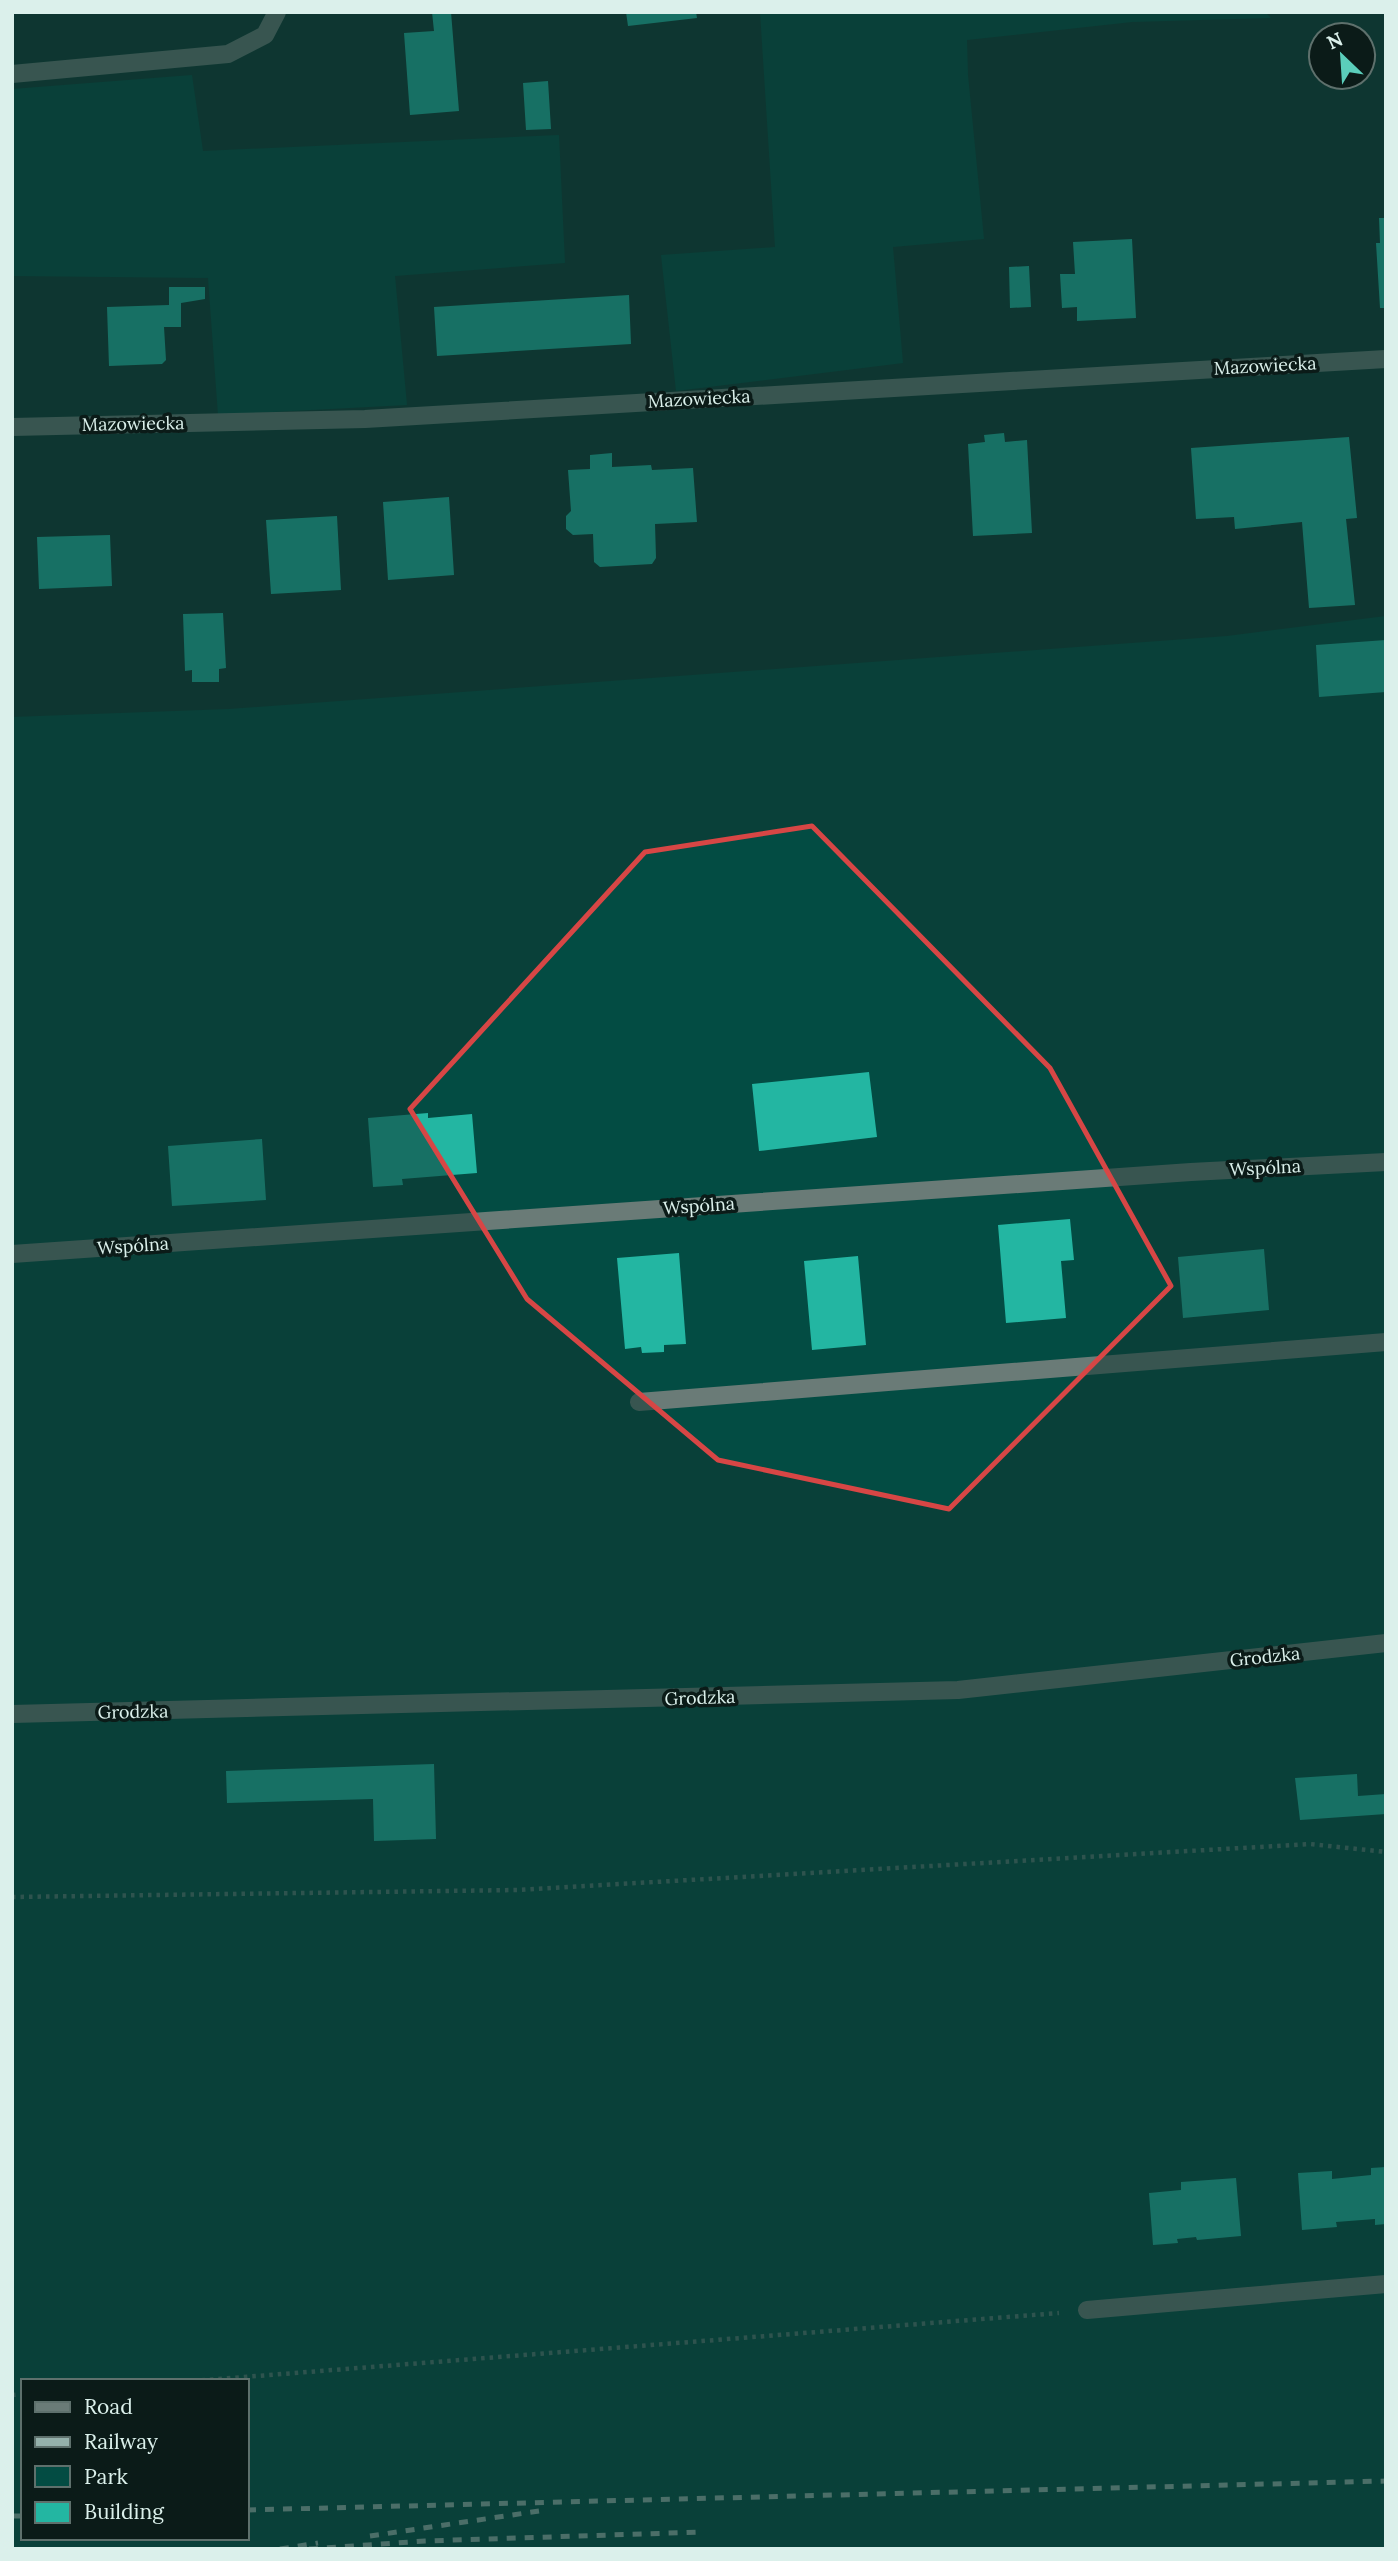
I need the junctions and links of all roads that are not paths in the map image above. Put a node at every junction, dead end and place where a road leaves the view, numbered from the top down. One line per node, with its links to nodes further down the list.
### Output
1 (277, 12): 2 (street)
2 (12, 74)
3 (1386, 359): 4 (street, Mazowiecka)
4 (12, 427)
5 (1386, 1162): 6 (street, Wspólna)
6 (12, 1254)
7 (1386, 1342): 8 (street)
8 (639, 1402)
9 (1386, 1643): 10 (street, Grodzka)
10 (12, 1714)
11 (1386, 2284): 12 (street)
12 (1087, 2310)

